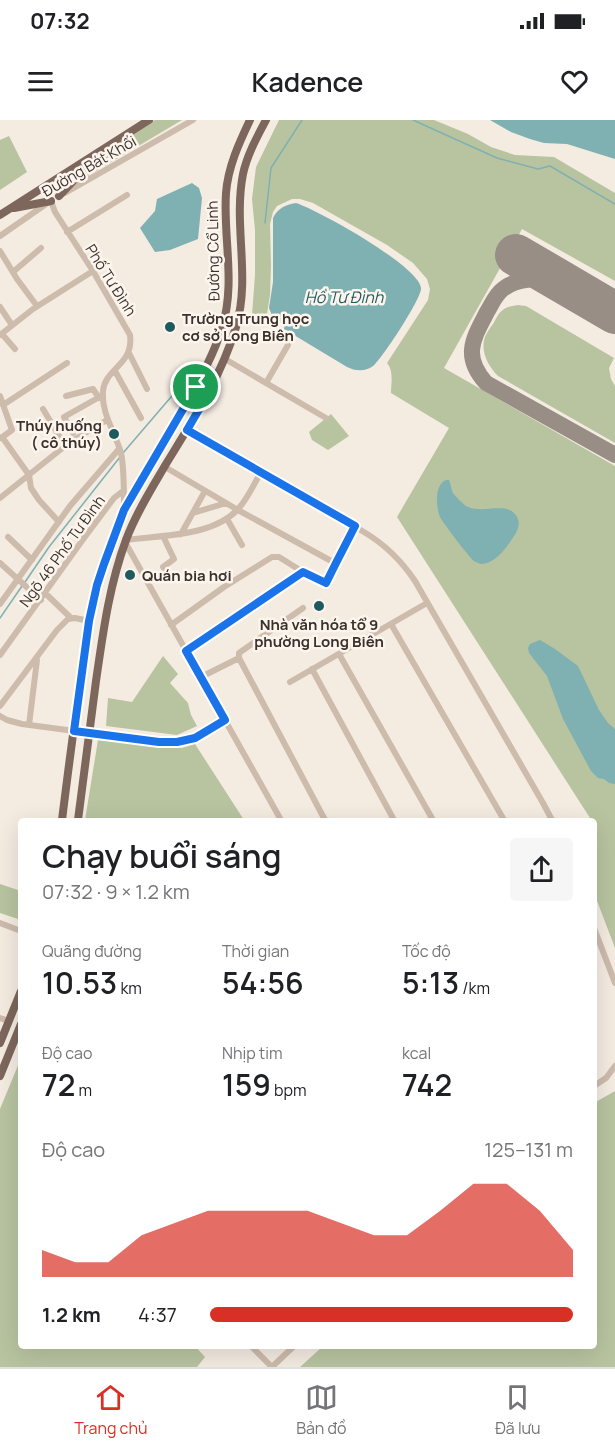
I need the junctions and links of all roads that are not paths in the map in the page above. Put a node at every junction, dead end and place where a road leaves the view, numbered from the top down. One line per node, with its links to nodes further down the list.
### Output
1 (148, 120): 5 (main road)
2 (193, 120): 7 (street, Đường Bát Khối)
3 (249, 120): 29 (main road, Đường Cổ Linh)
4 (266, 120): 25 (main road, Đường Cổ Linh)
5 (105, 147): 7 (main road); 9 (main road)
6 (127, 195): 12 (street)
7 (59, 196): 8 (street, Đường Bát Khối)
8 (51, 201): 9 (main road); 12 (street, Phố Tư Đình); 13 (street, Đường Bát Khối)
9 (11, 208): 10 (street); 11 (main road)
10 (0, 210)
11 (0, 215)
12 (67, 232): 16 (street, Phố Tư Đình)
13 (0, 236)
14 (41, 248): 17 (street)
15 (0, 252): 17 (street)
16 (93, 271): 18 (street); 24 (street, Phố Tư Đình)
17 (13, 272): 18 (street)
18 (37, 306): 20 (street)
19 (0, 307): 20 (street)
20 (12, 325): 21 (street)
21 (1, 334): 23 (street)
22 (288, 345): 28 (street)
23 (15, 349)
24 (129, 353): 27 (street); 30 (street, Phố Tư Đình)
25 (225, 359): 28 (street); 31 (main road, Đường Cổ Linh)
26 (67, 363): 35 (street)
27 (115, 371): 34 (street); 37 (street)
28 (266, 383): 38 (street)
29 (196, 387): 31 (main road); 52 (main road, Đường Cổ Linh)
30 (147, 389)
31 (208, 394): 40 (main road, Đường Cổ Linh)
32 (0, 396): 35 (street)
33 (66, 396): 34 (street)
34 (101, 397): 39 (street); 41 (street)
35 (3, 405): 42 (street)
36 (43, 409): 43 (street)
37 (141, 418)
38 (326, 418)
39 (107, 420): 43 (street); 44 (street)
40 (187, 430): 45 (main road, Đường Cổ Linh); 46 (street)
41 (73, 433)
42 (1, 438): 47 (street)
43 (65, 446): 47 (street)
44 (120, 452): 48 (street); 56 (street)
45 (165, 467): 49 (street); 61 (main road, Đường Cổ Linh)
46 (261, 472): 53 (street); 57 (street)
47 (29, 475): 50 (street); 56 (street)
48 (123, 491): 52 (street); 69 (street, Ngõ 46 Phố Tư Đình)
49 (205, 491): 51 (street); 54 (street)
50 (0, 498)
51 (226, 503): 53 (street); 54 (street)
52 (124, 510): 75 (main road, Đường Cổ Linh)
53 (238, 510): 55 (street); 64 (street)
54 (193, 513): 58 (street)
55 (227, 519): 58 (street); 62 (street)
56 (59, 522): 63 (street)
57 (355, 526): 64 (street); 72 (street)
58 (181, 534): 59 (street)
59 (163, 536): 61 (street); 67 (street)
60 (8, 537): 63 (street)
61 (125, 541): 77 (street); 91 (main road, Đường Cổ Linh)
62 (242, 545)
63 (32, 560): 68 (street)
64 (337, 561): 66 (street)
65 (0, 563): 68 (street)
66 (303, 572): 77 (street); 78 (street)
67 (170, 578)
68 (19, 581): 70 (street); 71 (street)
69 (45, 593): 70 (street, Ngõ 46 Phố Tư Đình); 74 (street)
70 (40, 600): 80 (street, Ngõ 46 Phố Tư Đình)
71 (1, 601)
72 (428, 603): 76 (street); 99 (street)
73 (303, 608): 82 (street)
74 (71, 618): 75 (street); 81 (street)
75 (89, 621): 90 (main road, Đường Cổ Linh)
76 (391, 624): 79 (street); 98 (street)
77 (171, 625): 78 (street)
78 (186, 651): 84 (street)
79 (339, 654): 83 (street); 97 (street)
80 (0, 655)
81 (37, 658): 86 (street); 89 (street)
82 (239, 658): 84 (street); 95 (street)
83 (312, 669): 85 (street); 96 (street)
84 (201, 677): 88 (street)
85 (290, 682)
86 (0, 706)
87 (0, 716): 89 (street)
88 (225, 720): 91 (street); 94 (street)
89 (29, 725): 90 (street)
90 (74, 731): 91 (street); 92 (main road, Đường Cổ Linh)
91 (89, 733): 93 (main road, Đường Cổ Linh)
92 (62, 818)
93 (78, 818)
94 (280, 818)
95 (324, 818)
96 (393, 818)
97 (432, 818)
98 (503, 818)
99 (549, 818)
100 (0, 923): 101 (street)
101 (18, 930)
102 (597, 936): 103 (street)
103 (615, 983)
104 (18, 995): 105 (main road)
105 (4, 1019): 107 (main road)
106 (18, 1031): 109 (main road)
107 (0, 1043)
108 (615, 1066): 110 (street)
109 (0, 1076)
110 (597, 1084)
111 (254, 1349): 113 (street)
112 (291, 1349): 113 (street)
113 (272, 1367)

